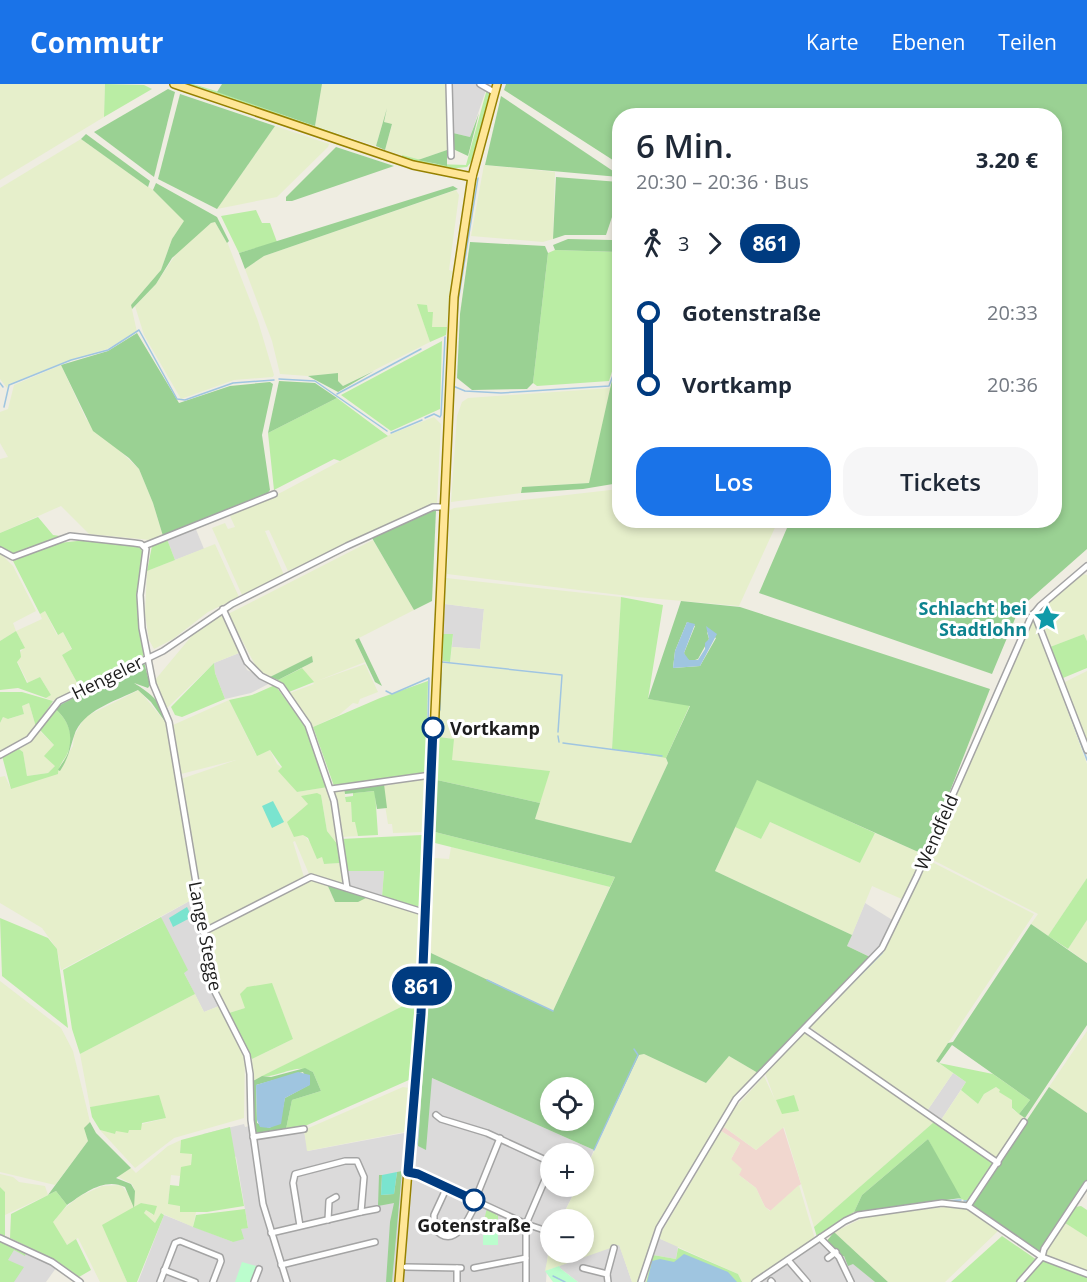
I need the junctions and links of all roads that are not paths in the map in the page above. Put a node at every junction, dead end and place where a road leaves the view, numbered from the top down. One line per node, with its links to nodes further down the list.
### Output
1 (174, 84): 7 (main road)
2 (449, 84): 6 (street)
3 (480, 84): 5 (street)
4 (497, 84): 5 (main road)
5 (495, 92): 7 (main road)
6 (451, 156)
7 (472, 177): 9 (main road)
8 (274, 494): 10 (street)
9 (443, 507): 13 (street, Hengeler); 18 (main road)
10 (144, 546): 11 (street); 15 (street, Lange Stegge)
11 (0, 550)
12 (1087, 566): 14 (street, Wendfeld)
13 (223, 609): 15 (street, Hengeler); 19 (street)
14 (1034, 613): 16 (street); 23 (street, Wendfeld)
15 (147, 657): 17 (street, Hengeler); 22 (street, Lange Stegge)
16 (1087, 750)
17 (0, 754)
18 (431, 775): 19 (street); 21 (main road)
19 (331, 789): 20 (street)
20 (347, 888): 21 (street); 22 (street)
21 (426, 913): 31 (main road)
22 (203, 932): 27 (street, Lange Stegge)
23 (805, 1029): 30 (street); 72 (street, Wendfeld)
24 (436, 1115): 28 (street)
25 (1024, 1122): 30 (street)
26 (304, 1129): 27 (street)
27 (253, 1137): 44 (street, Lange Stegge)
28 (500, 1138): 29 (street); 36 (street)
29 (540, 1157)
30 (998, 1163): 37 (street)
31 (408, 1172): 33 (street); 68 (main road)
32 (1087, 1184): 50 (street)
33 (447, 1187): 36 (street); 36 (street)
34 (540, 1191): 41 (street)
35 (336, 1197): 40 (street)
36 (476, 1201): 41 (street)
37 (968, 1206): 46 (street); 50 (street)
38 (377, 1209): 39 (street)
39 (361, 1212): 40 (street); 42 (street)
40 (328, 1220): 42 (street)
41 (526, 1224): 43 (street); 51 (street)
42 (300, 1226): 44 (street)
43 (540, 1229)
44 (271, 1233): 54 (street, Lange Stegge)
45 (0, 1238): 62 (street)
46 (820, 1238): 49 (street); 53 (street)
47 (375, 1242): 54 (street)
48 (614, 1248): 60 (street)
49 (836, 1252): 52 (street); 75 (street)
50 (1042, 1257): 61 (street); 76 (street)
51 (526, 1258): 56 (street); 70 (street)
52 (828, 1258)
53 (788, 1260): 73 (street); 74 (street)
54 (281, 1265): 67 (street, Lange Stegge)
55 (406, 1267): 69 (street)
56 (474, 1268)
57 (584, 1268): 60 (street)
58 (259, 1269): 66 (street)
59 (164, 1270): 63 (street); 64 (street); 65 (street)
60 (607, 1274): 71 (street)
61 (1087, 1274)
62 (80, 1282)
63 (160, 1282)
64 (195, 1282)
65 (213, 1282)
66 (254, 1282)
67 (286, 1282)
68 (399, 1282)
69 (458, 1282)
70 (526, 1282)
71 (608, 1282)
72 (641, 1282)
73 (755, 1282)
74 (807, 1282)
75 (851, 1282)
76 (1020, 1282)

